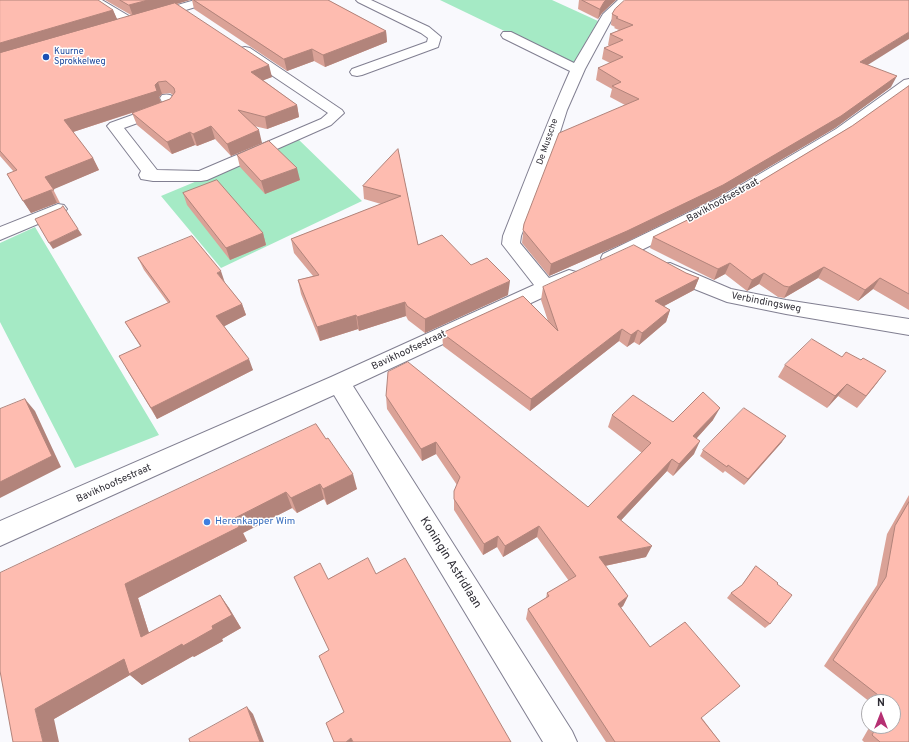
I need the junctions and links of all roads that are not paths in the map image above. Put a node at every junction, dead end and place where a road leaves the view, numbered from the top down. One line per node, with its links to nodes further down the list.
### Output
1 (94, 0): 7 (street)
2 (208, 0): 5 (street)
3 (362, 0): 12 (street)
4 (625, 0): 11 (street, De Mussche)
5 (181, 8): 6 (street); 7 (street)
6 (194, 16)
7 (130, 22): 8 (street)
8 (116, 27)
9 (507, 35): 11 (street)
10 (233, 43): 14 (street)
11 (578, 68): 18 (street, De Mussche)
12 (357, 72)
13 (909, 82): 17 (street, Bavikhoofsestraat)
14 (167, 98)
15 (58, 208): 16 (street)
16 (0, 234)
17 (632, 248): 18 (street, Bavikhoofsestraat); 19 (street, Verbindingsweg)
18 (546, 287): 20 (street, Bavikhoofsestraat)
19 (909, 327)
20 (338, 383): 21 (street, Bavikhoofsestraat); 22 (street, Koningin Astridlaan)
21 (0, 534)
22 (562, 742)

